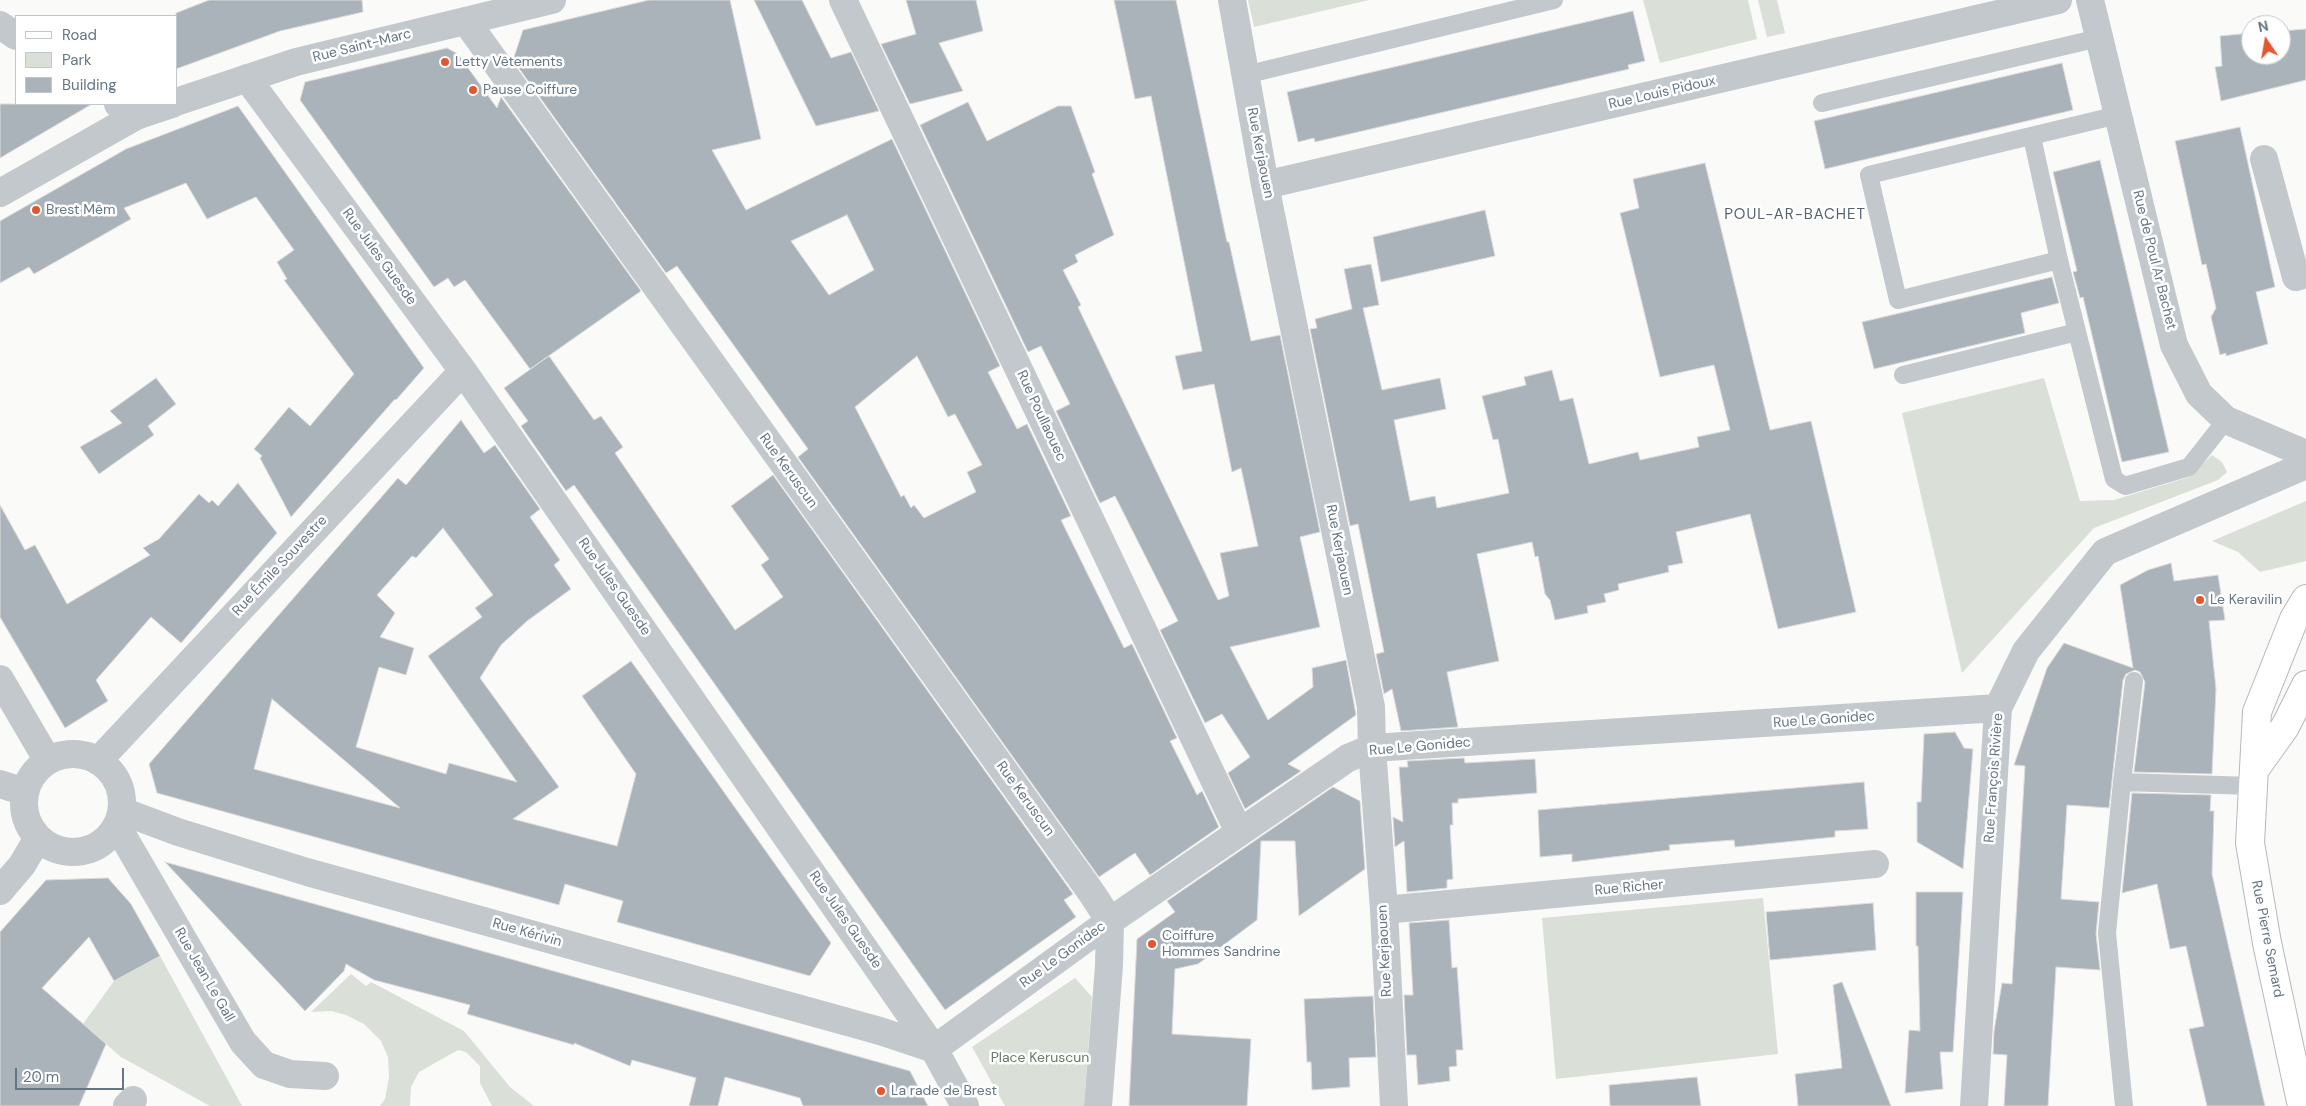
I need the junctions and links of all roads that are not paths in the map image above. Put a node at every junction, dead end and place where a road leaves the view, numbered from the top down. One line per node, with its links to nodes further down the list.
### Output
1 (552, 0): 8 (street, Rue Saint-Marc)
2 (843, 0): 43 (street, Rue Poullaouec)
3 (1232, 0): 12 (street, Rue Kerjaouen)
4 (1554, 0): 12 (lane)
5 (2058, 0): 7 (street, Rue Louis Pidoux)
6 (2090, 0): 11 (street, Rue de Poul Ar Bachet)
7 (1985, 8): 21 (street, Rue Louis Pidoux)
8 (466, 21): 13 (street, Rue Saint-Marc); 48 (street, Rue Keruscun)
9 (0, 25): 10 (street)
10 (15, 35)
11 (2099, 38): 15 (lane); 18 (street, Rue de Poul Ar Bachet)
12 (1245, 75): 21 (street, Rue Kerjaouen)
13 (247, 78): 14 (street, Rue Saint-Marc); 26 (street, Rue Jules Guesde)
14 (178, 101)
15 (1822, 103)
16 (164, 105): 17 (street)
17 (127, 110): 22 (street)
18 (2118, 115): 19 (lane); 28 (street, Rue de Poul Ar Bachet)
19 (2032, 137): 23 (lane); 23 (lane)
20 (2264, 159): 24 (street)
21 (1265, 185): 36 (street, Rue Kerjaouen)
22 (0, 193)
23 (2059, 260): 25 (lane)
24 (2306, 274)
25 (2077, 332): 27 (lane); 28 (lane)
26 (463, 371): 38 (street, Rue Émile Souvestre); 49 (street, Rue Jules Guesde)
27 (1903, 375)
28 (2226, 420): 29 (street, Rue de Poul Ar Bachet)
29 (2306, 454)
30 (2306, 465): 35 (street, Rue François Rivière)
31 (2306, 599): 39 (main road, Rue Pierre Semard)
32 (0, 679): 37 (street)
33 (2134, 681): 40 (lane)
34 (2306, 685): 39 (main road)
35 (1998, 708): 36 (street, Rue Le Gonidec); 54 (street, Rue François Rivière)
36 (1372, 748): 43 (street, Rue Le Gonidec); 47 (street, Rue Kerjaouen)
37 (48, 761): 38 (street); 41 (street)
38 (98, 762): 42 (street)
39 (2254, 778): 40 (lane); 56 (main road, Rue Pierre Semard)
40 (2122, 782): 55 (lane)
41 (12, 788): 44 (street)
42 (119, 818): 44 (street); 49 (street, Rue Kérivin); 50 (street, Rue Jean Le Gall)
43 (1239, 832): 48 (street, Rue Le Gonidec)
44 (38, 838): 46 (street)
45 (1875, 864): 47 (street, Rue Richer)
46 (0, 891)
47 (1384, 910): 53 (street, Rue Kerjaouen)
48 (1110, 921): 49 (street, Rue Le Gonidec); 52 (street)
49 (934, 1049): 51 (street, Rue Jules Guesde)
50 (326, 1076)
51 (965, 1106)
52 (1098, 1106)
53 (1394, 1106)
54 (1974, 1106)
55 (2124, 1106)
56 (2302, 1106)

